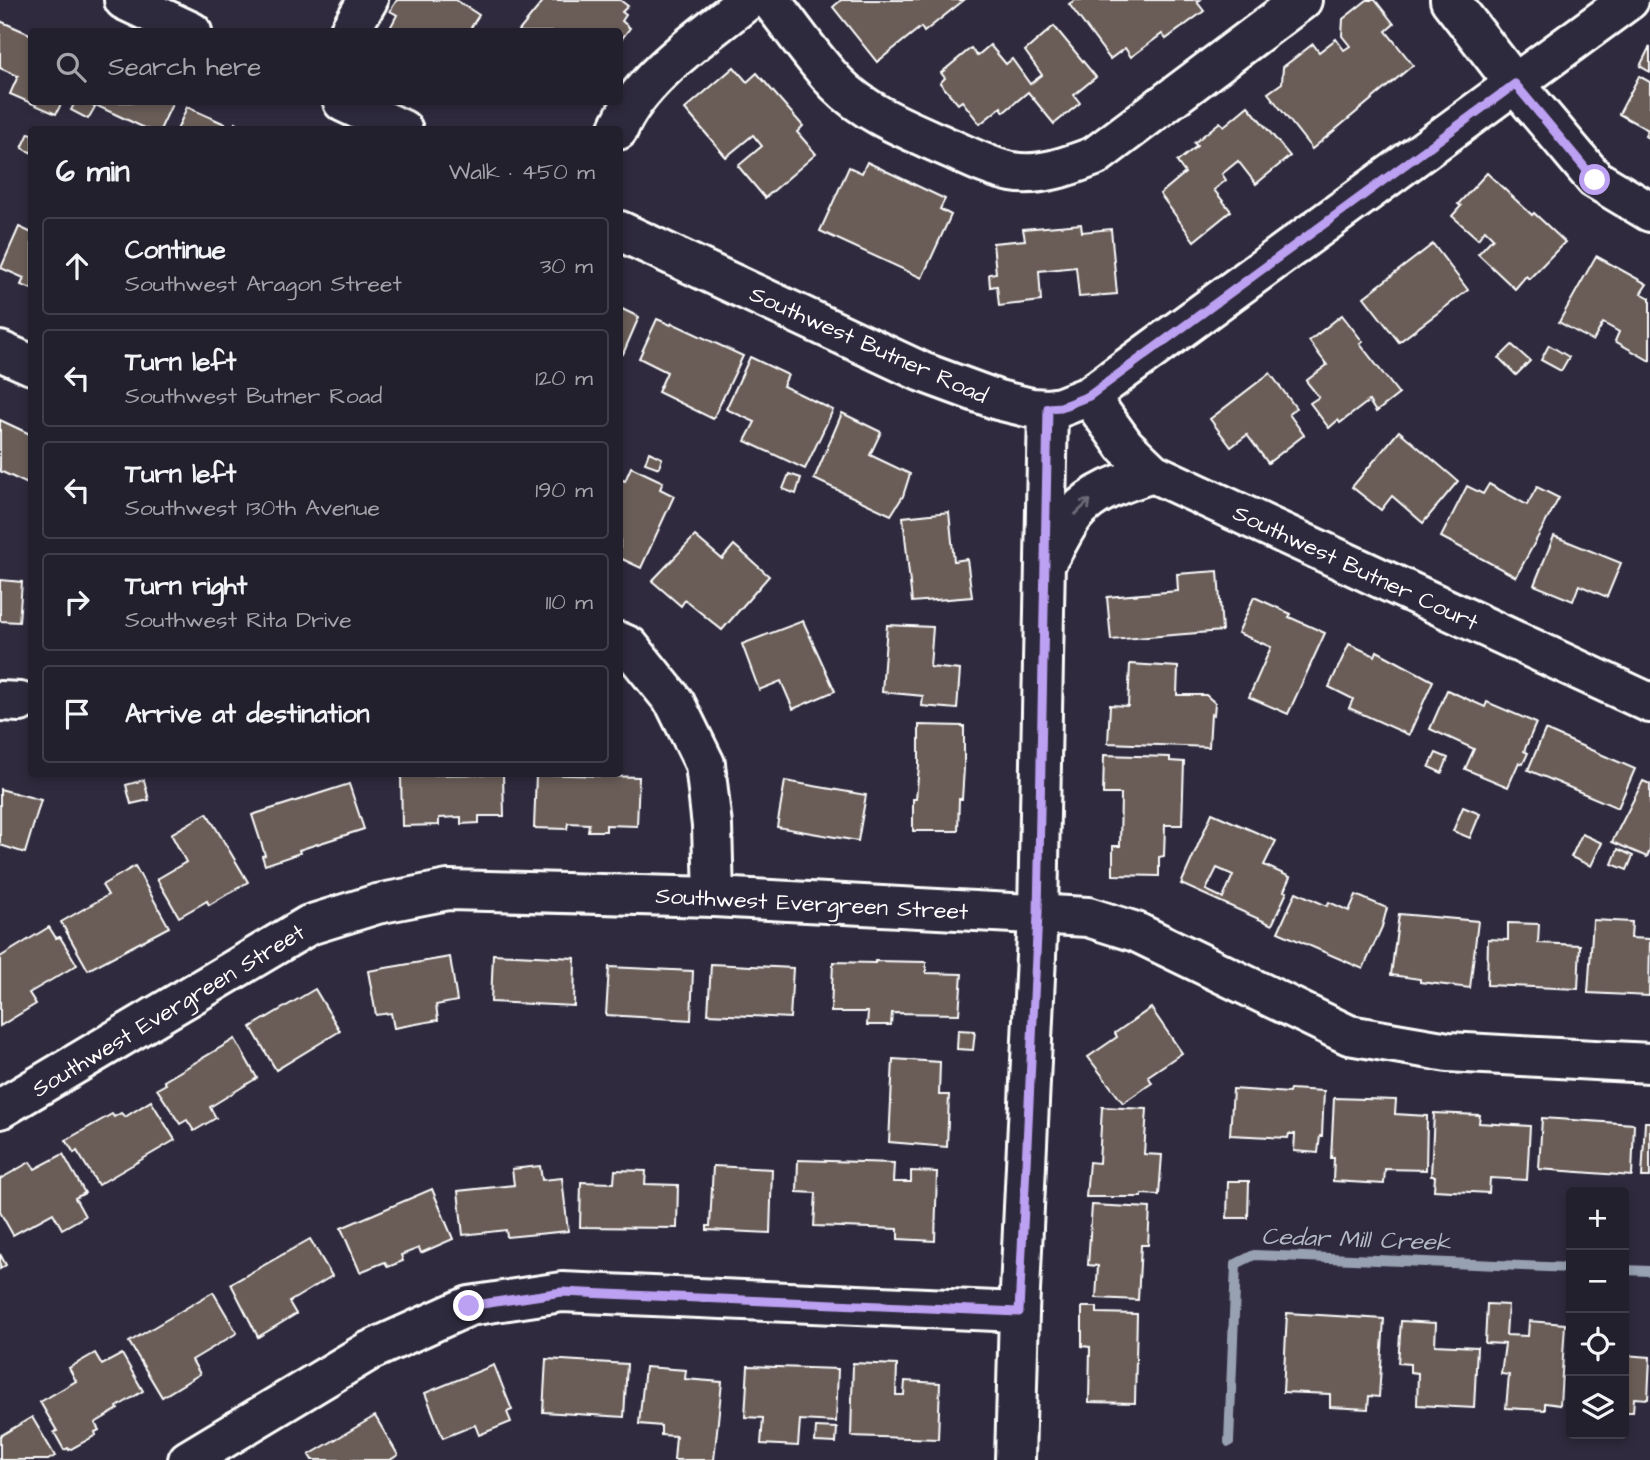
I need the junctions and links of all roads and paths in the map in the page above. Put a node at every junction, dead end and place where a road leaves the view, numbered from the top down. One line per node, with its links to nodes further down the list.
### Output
1 (124, 0): 8 (street)
2 (368, 0): 9 (street)
3 (748, 0): 13 (street)
4 (770, 0): 5 (street)
5 (1302, 0)
6 (1450, 0): 10 (street)
7 (1629, 0): 10 (street, Southwest Butner Road)
8 (184, 28)
9 (351, 28)
10 (1515, 84): 14 (street); 18 (street, Southwest Butner Road)
11 (349, 105): 12 (street)
12 (394, 126)
13 (620, 126)
14 (1650, 212)
15 (623, 232): 19 (street, Southwest Butner Road)
16 (0, 351): 17 (street)
17 (28, 363)
18 (1089, 396): 19 (street, Southwest Butner Road); 20 (street, Southwest Butner Court)
19 (1048, 408): 21 (street)
20 (1153, 473): 21 (street, one-way to 20); 23 (street, Southwest Butner Court)
21 (1045, 564): 25 (street)
22 (623, 643): 24 (street)
23 (1650, 703)
24 (714, 897): 25 (street, Southwest Evergreen Street); 27 (street, Southwest Evergreen Street)
25 (1038, 914): 26 (street, Southwest Evergreen Street); 28 (street)
26 (1650, 1063)
27 (0, 1109)
28 (1019, 1312): 29 (street); 30 (street)
29 (188, 1460)
30 (1015, 1460)

